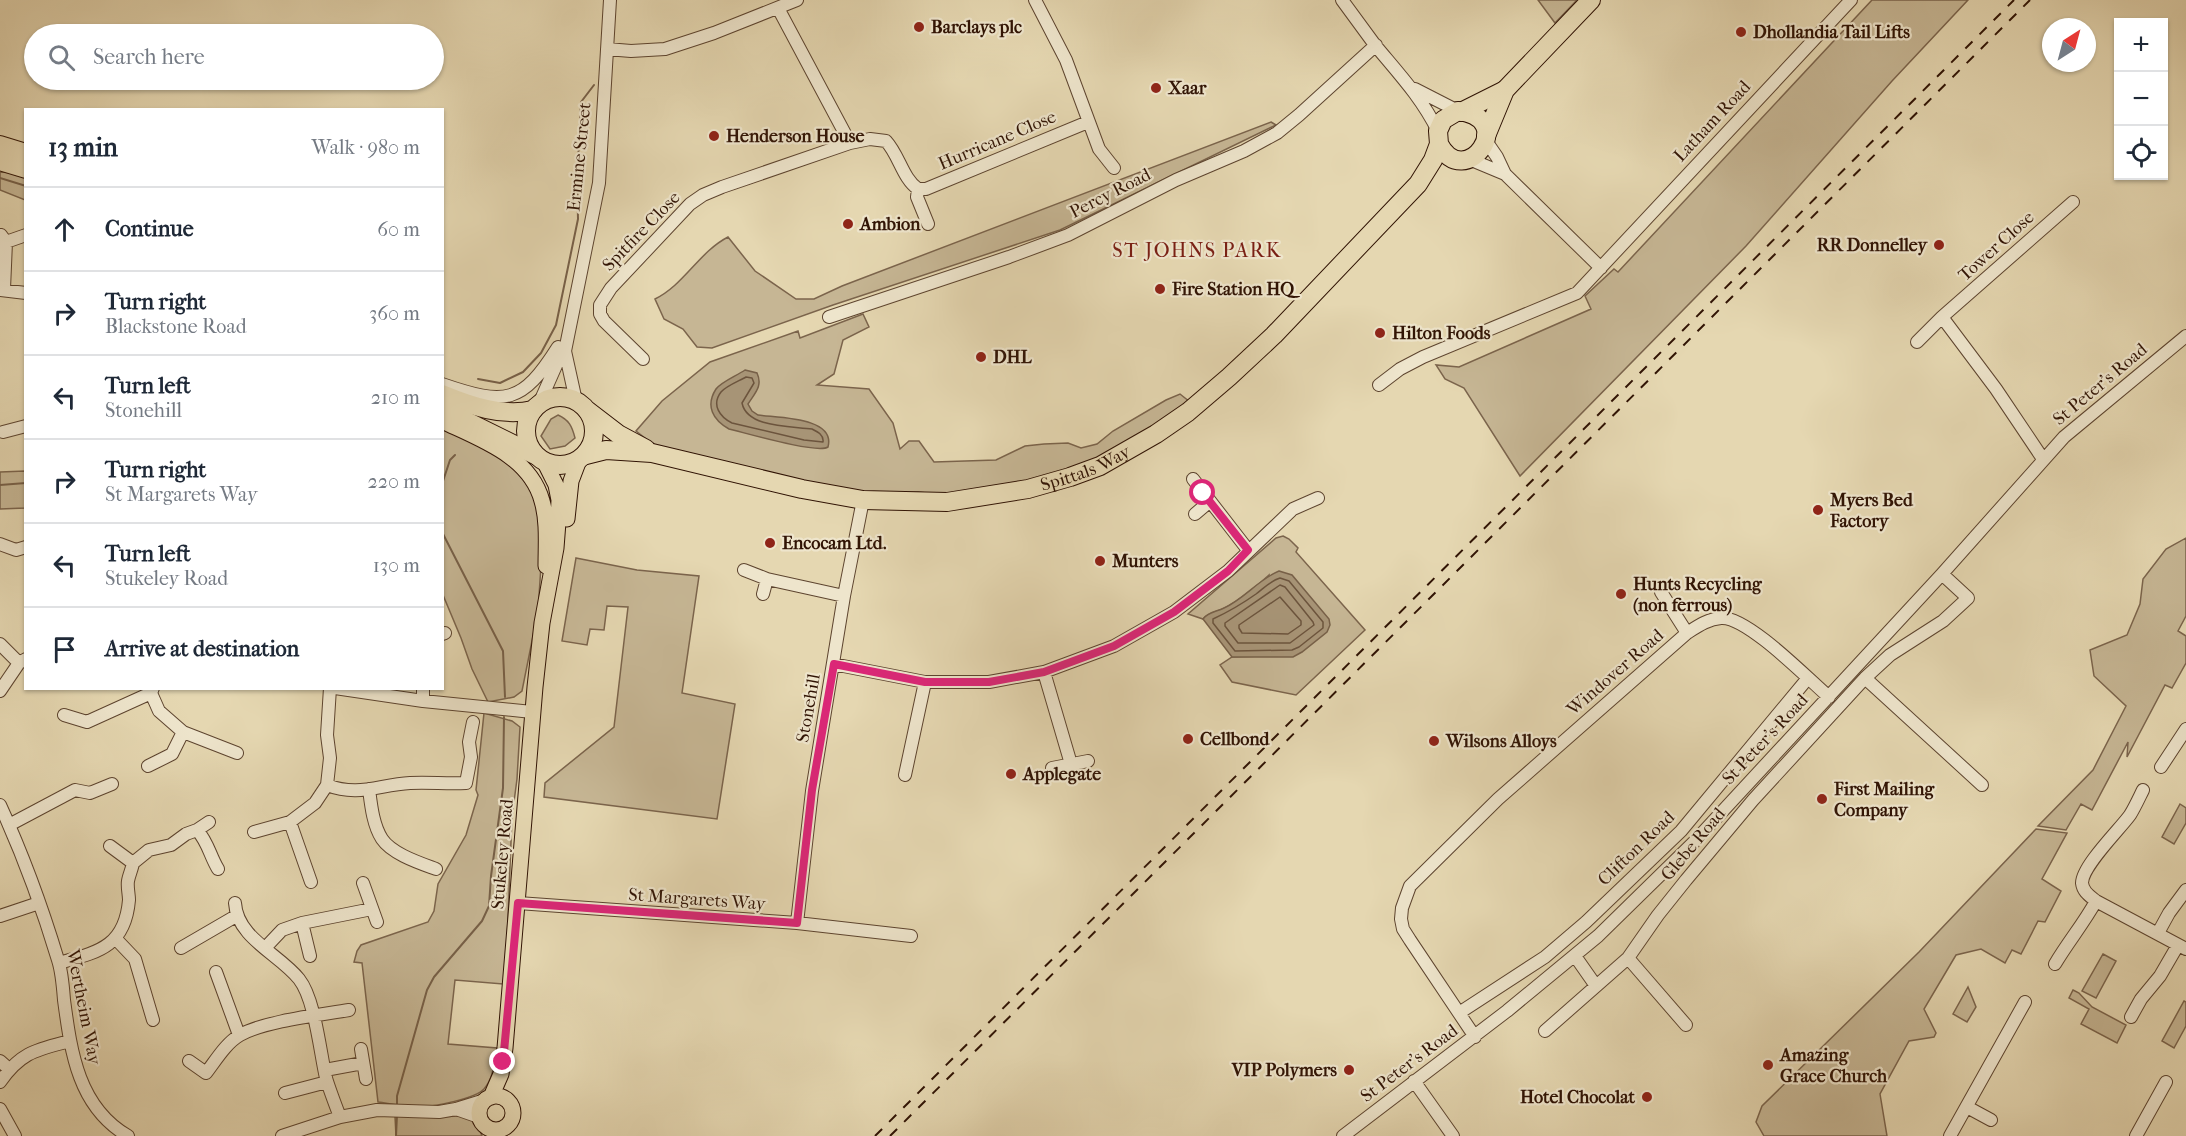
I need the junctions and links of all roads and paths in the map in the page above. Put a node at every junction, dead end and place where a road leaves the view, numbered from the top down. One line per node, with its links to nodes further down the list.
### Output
1 (610, 0): 9 (street, Ermine Street)
2 (797, 0): 7 (street)
3 (1035, 0): 13 (street)
4 (1342, 0): 8 (street)
5 (1591, 0): 11 (highway)
6 (1851, 0): 30 (street, Latham Road)
7 (778, 8): 9 (street); 16 (street)
8 (1376, 45): 10 (street); 33 (street, Percy Road)
9 (607, 49): 35 (street, Ermine Street)
10 (1412, 87): 12 (street); 14 (street)
11 (1505, 90): 12 (highway); 15 (highway)
12 (1459, 111): 14 (highway); 15 (highway)
13 (1088, 122): 21 (street); 25 (street, Hurricane Close)
14 (1438, 137): 19 (highway); 24 (highway)
15 (1486, 139): 19 (highway); 23 (street)
16 (850, 143): 25 (street, Spitfire Close); 39 (street, Spitfire Close)
17 (0, 145): 18 (highway)
18 (24, 152)
19 (1462, 159): 23 (street); 24 (highway)
20 (0, 161): 22 (highway)
21 (1114, 168)
22 (24, 169)
23 (1505, 174): 30 (street)
24 (1418, 184): 55 (highway, Spittals Way)
25 (918, 189): 27 (street, Spitfire Close)
26 (2073, 202): 34 (street, Tower Close)
27 (928, 224)
28 (24, 235): 29 (street)
29 (4, 239): 31 (street)
30 (1602, 268): 41 (street, Latham Road)
31 (2, 289): 32 (street)
32 (24, 293)
33 (829, 317)
34 (1942, 318): 37 (street, Tower Close); 52 (street)
35 (568, 334): 38 (street, Ermine Street); 40 (street)
36 (2186, 336): 52 (street, St Peter's Road)
37 (1917, 342)
38 (565, 351): 43 (street, Ermine Street); 44 (street, Ermine Street)
39 (643, 359)
40 (444, 385)
41 (1379, 386)
42 (444, 395): 44 (highway)
43 (582, 406): 44 (highway); 49 (highway, Spittals Way); 50 (highway)
44 (536, 407): 51 (highway)
45 (444, 411): 51 (highway)
46 (444, 422): 67 (main road)
47 (24, 427): 48 (street)
48 (3, 432)
49 (652, 453): 50 (highway, Spittals Way); 55 (highway, Spittals Way)
50 (582, 458): 51 (highway); 69 (main road, Stukeley Road)
51 (540, 459): 67 (main road, Stukeley Road)
52 (2043, 459): 62 (street, St Peter's Road)
53 (1193, 479): 56 (street)
54 (1318, 498): 60 (street)
55 (863, 501): 66 (street, Stonehill)
56 (1209, 502): 57 (street); 60 (street)
57 (1195, 514)
58 (0, 544): 59 (street)
59 (24, 548)
60 (1248, 550): 73 (street)
61 (744, 570): 63 (street)
62 (1942, 574): 75 (street, Glebe Road); 82 (street, St Peter's Road)
63 (767, 579): 65 (street); 66 (street)
64 (1660, 591): 68 (street)
65 (763, 594)
66 (844, 596): 72 (street, Stonehill)
67 (547, 599): 69 (main road, Stukeley Road)
68 (1687, 633): 74 (street, Windover Road); 136 (street, Windover Road)
69 (542, 638): 83 (main road, Stukeley Road)
70 (0, 644): 71 (street)
71 (22, 661): 79 (street)
72 (834, 664): 76 (street); 120 (street, Stonehill)
73 (1044, 672): 76 (street); 90 (street)
74 (1808, 678): 82 (street, Windover Road); 136 (street, Clifton Road)
75 (1865, 678): 97 (street); 129 (street, Glebe Road)
76 (925, 682): 94 (street)
77 (330, 690): 96 (street)
78 (360, 690): 81 (street)
79 (0, 691)
80 (152, 691): 84 (street); 87 (street)
81 (423, 695): 83 (street)
82 (1828, 697): 128 (street, St Peter's Road)
83 (532, 712): 115 (main road, Stukeley Road)
84 (64, 715)
85 (473, 722): 98 (street)
86 (2186, 729): 92 (street)
87 (183, 732): 88 (street); 91 (street)
88 (237, 753)
89 (1088, 761): 90 (street)
90 (1071, 764): 93 (street)
91 (148, 766)
92 (2161, 767)
93 (1052, 768)
94 (905, 775)
95 (112, 784): 103 (street)
96 (327, 784): 98 (street); 102 (street)
97 (1982, 785)
98 (369, 789): 109 (street)
99 (2143, 790): 113 (street)
100 (0, 805): 103 (street, Wertheim Way)
101 (209, 822): 104 (street)
102 (290, 822): 105 (street); 110 (street)
103 (9, 825): 114 (street, Wertheim Way)
104 (197, 830): 107 (street); 108 (street)
105 (254, 832)
106 (110, 846): 107 (street)
107 (134, 863): 123 (street)
108 (218, 869)
109 (436, 870)
110 (311, 882)
111 (363, 883): 116 (street)
112 (2186, 890): 121 (street)
113 (2096, 901): 121 (street); 131 (street)
114 (39, 903): 117 (street); 130 (street, Wertheim Way)
115 (518, 903): 120 (street, St Margarets Way); 155 (main road, Stukeley Road)
116 (372, 909): 118 (street); 119 (street)
117 (0, 916)
118 (302, 922): 126 (street); 127 (street)
119 (377, 922)
120 (797, 923): 122 (street, St Margarets Way)
121 (2158, 933): 124 (street)
122 (910, 936)
123 (116, 938): 130 (street); 139 (street)
124 (2182, 947): 138 (street)
125 (182, 948): 126 (street)
126 (265, 948): 137 (street)
127 (310, 956)
128 (1575, 956): 133 (street); 143 (street, St Peter's Road)
129 (1628, 958): 133 (street, Glebe Road); 140 (street)
130 (59, 963): 144 (street, Wertheim Way)
131 (2055, 964)
132 (216, 972): 142 (street)
133 (1596, 986): 141 (street, Glebe Road)
134 (2025, 1002): 156 (street)
135 (349, 1010): 137 (street)
136 (1459, 1013): 143 (street, Windover Road)
137 (313, 1017): 142 (street); 149 (street)
138 (2131, 1017)
139 (153, 1020)
140 (1686, 1025)
141 (1545, 1031)
142 (239, 1035): 146 (street)
143 (1475, 1036): 151 (street, St Peter's Road)
144 (70, 1041): 148 (street); 164 (street, Wertheim Way)
145 (361, 1049): 147 (street)
146 (189, 1061)
147 (363, 1063): 149 (street); 150 (street)
148 (5, 1065): 152 (street)
149 (326, 1076): 154 (street); 159 (street)
150 (366, 1079)
151 (1414, 1081): 166 (street, St Peter's Road); 167 (street)
152 (0, 1082)
153 (2166, 1082): 169 (street)
154 (285, 1093)
155 (494, 1098): 158 (street); 161 (main road); 162 (main road)
156 (1967, 1107): 160 (street); 168 (street)
157 (0, 1109): 163 (street)
158 (456, 1109): 159 (street); 161 (street)
159 (340, 1117): 165 (street)
160 (1991, 1120)
161 (486, 1127): 162 (main road)
162 (502, 1132)
163 (15, 1136)
164 (128, 1136)
165 (282, 1136)
166 (1343, 1136)
167 (1453, 1136)
168 (1950, 1136)
169 (2136, 1136)

